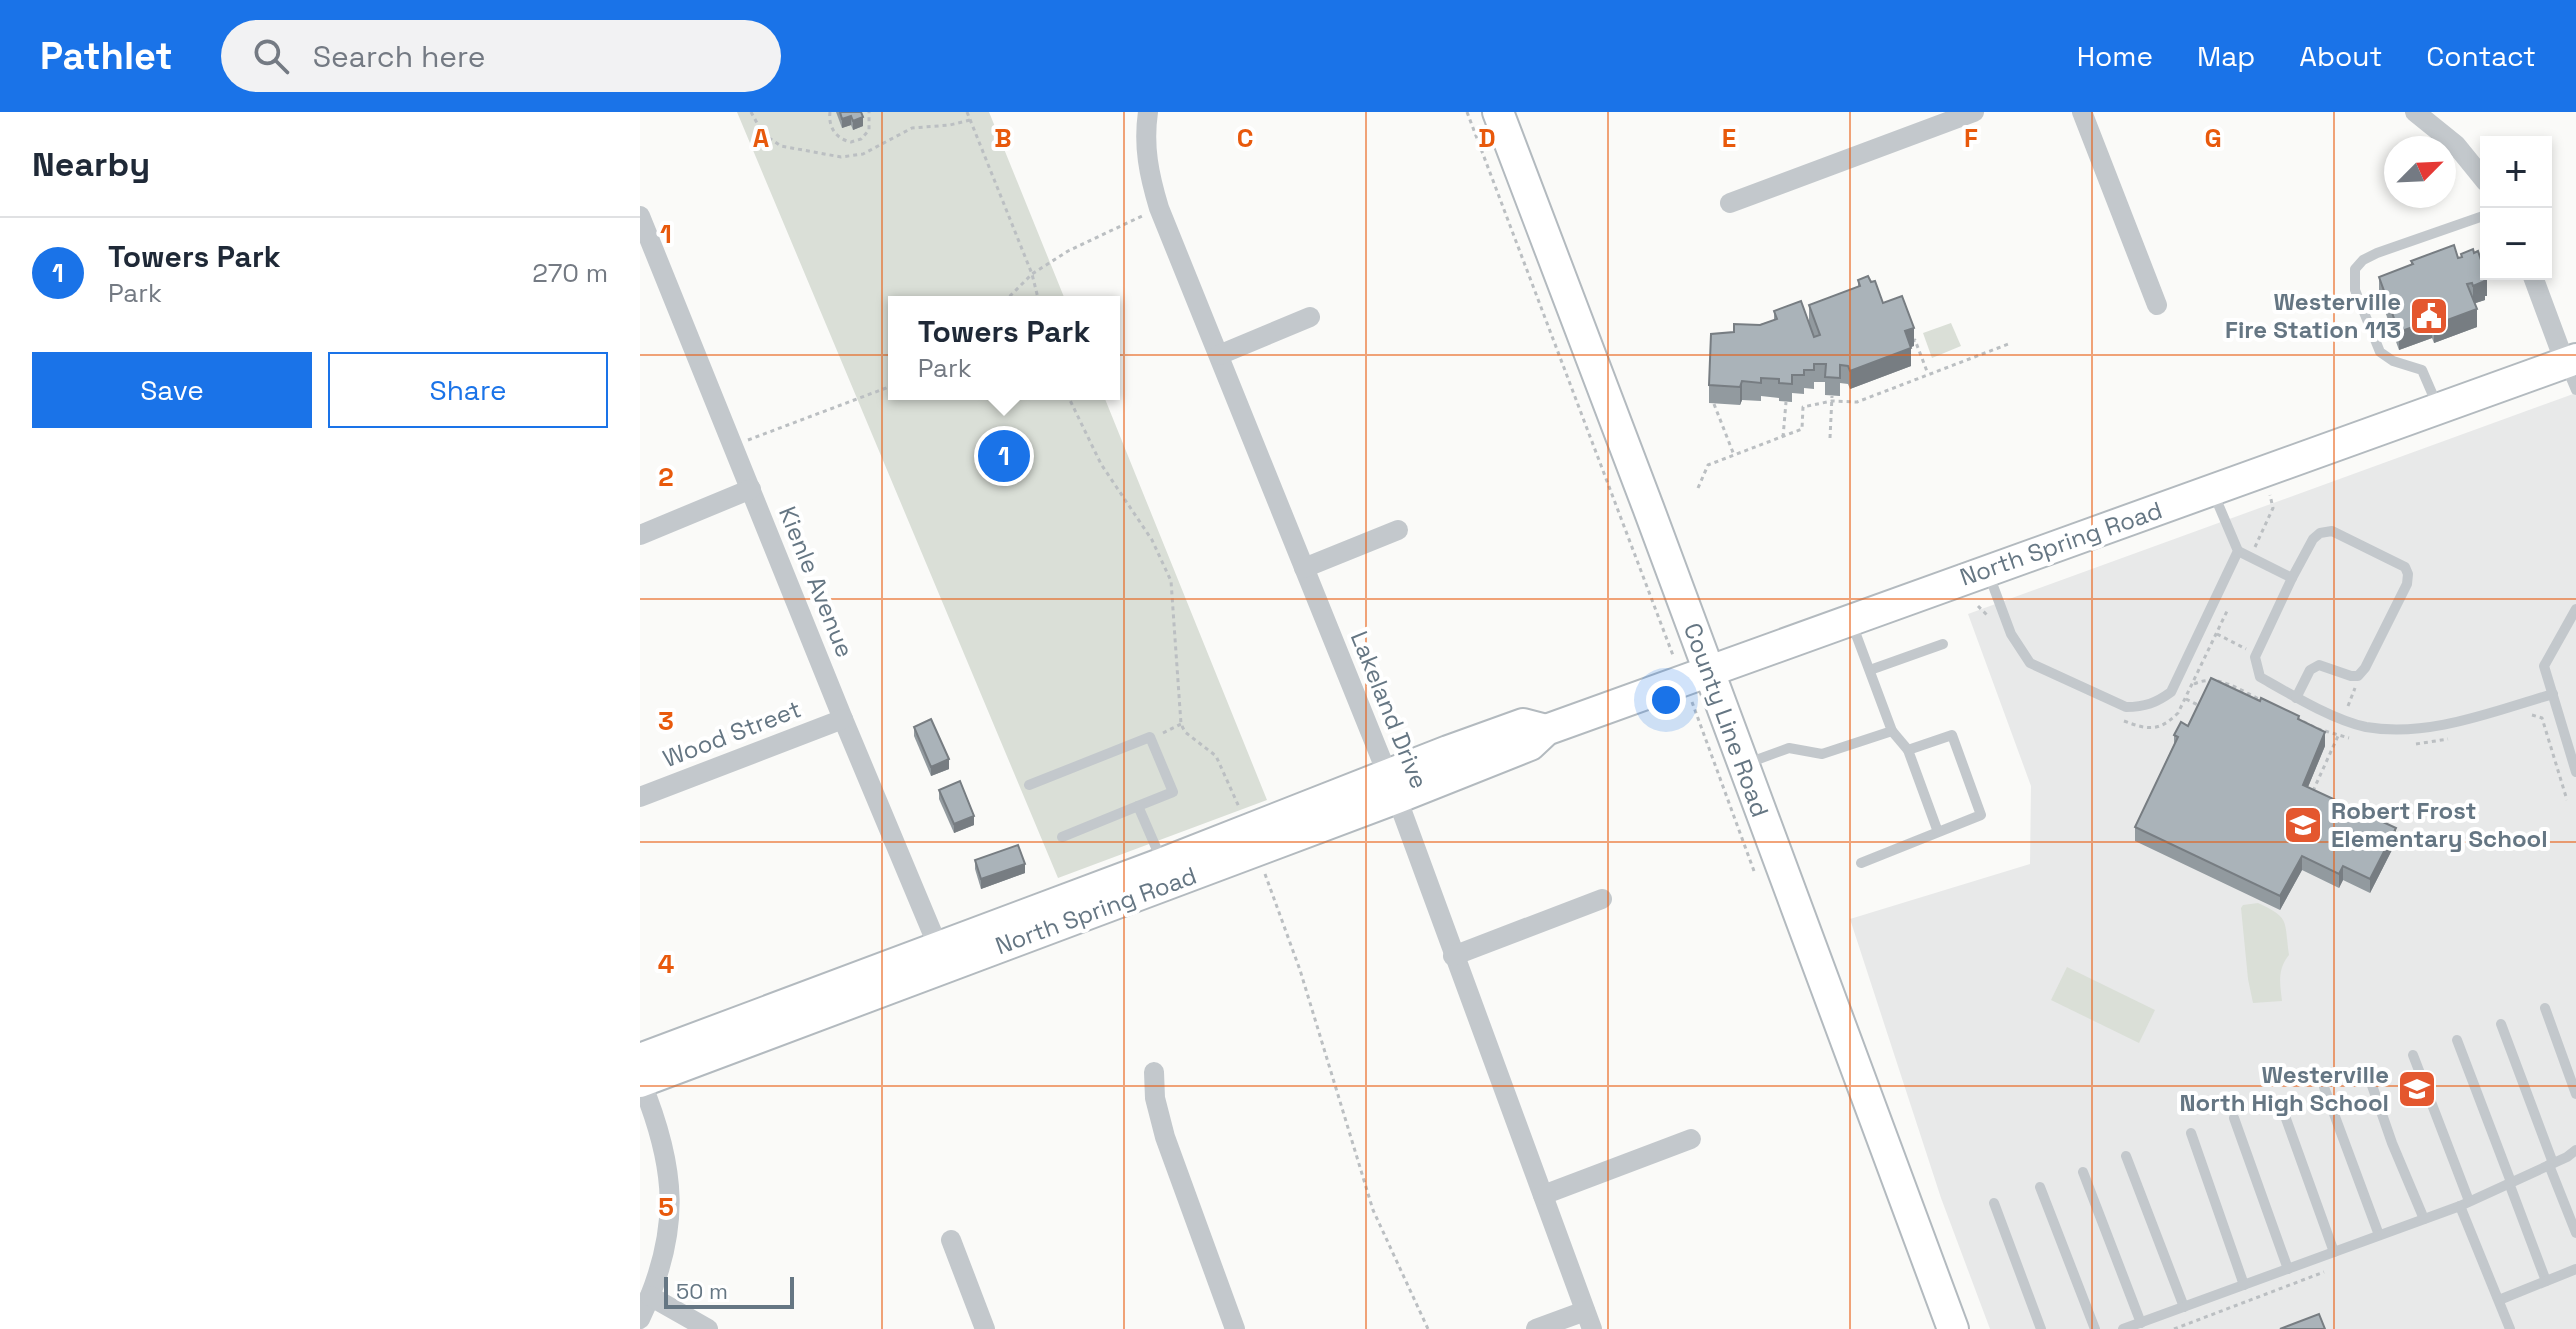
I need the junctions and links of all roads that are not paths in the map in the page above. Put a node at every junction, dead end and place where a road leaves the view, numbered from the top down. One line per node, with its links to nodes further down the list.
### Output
1 (1148, 112): 13 (street, Lakeland Drive)
2 (1498, 112): 28 (main road, County Line Road)
3 (1974, 112): 7 (street)
4 (2082, 112): 11 (street)
5 (2415, 112): 6 (street)
6 (2480, 175)
7 (1730, 203)
8 (640, 216): 16 (street, Kienle Avenue)
9 (2480, 217): 15 (lane)
10 (2534, 280): 14 (street)
11 (2157, 305)
12 (1310, 317): 13 (street)
13 (1219, 355): 21 (street, Lakeland Drive)
14 (2572, 371): 15 (main road, North Spring Road)
15 (2439, 408): 17 (main road, North Spring Road)
16 (751, 489): 19 (street); 31 (street, Kienle Avenue)
17 (2213, 491): 20 (lane); 22 (main road, North Spring Road)
18 (1398, 530): 21 (street)
19 (640, 535)
20 (2238, 551): 22 (lane); 23 (lane)
21 (1304, 568): 37 (street, Lakeland Drive)
22 (1987, 569): 25 (main road, North Spring Road)
23 (2292, 578): 30 (lane); 30 (lane)
24 (2576, 609): 29 (lane)
25 (1851, 619): 27 (lane); 28 (main road, North Spring Road)
26 (1943, 644): 27 (lane)
27 (1870, 670): 32 (lane)
28 (1696, 677): 34 (main road, County Line Road); 37 (main road, North Spring Road)
29 (2553, 694): 30 (lane); 35 (lane)
30 (2296, 698)
31 (843, 719): 38 (street, Wood Street); 45 (street, Kienle Avenue)
32 (1892, 731): 33 (lane); 34 (lane)
33 (1908, 750): 40 (lane); 40 (lane)
34 (1743, 765): 89 (main road, County Line Road)
35 (2576, 772)
36 (1029, 785): 39 (lane)
37 (1392, 787): 43 (main road, North Spring Road); 46 (street, Lakeland Drive)
38 (640, 797)
39 (1138, 806): 41 (lane); 43 (lane)
40 (1938, 832): 42 (lane)
41 (1062, 837)
42 (1861, 863)
43 (1167, 873): 45 (main road, North Spring Road)
44 (1602, 899): 46 (street)
45 (942, 956): 51 (main road, North Spring Road); 54 (main road, North Spring Road)
46 (1453, 956): 67 (street, Lakeland Drive)
47 (2545, 1008): 56 (lane)
48 (2501, 1024): 63 (lane)
49 (2457, 1040): 65 (lane)
50 (2413, 1055): 69 (lane)
51 (640, 1059)
52 (2367, 1071): 70 (lane)
53 (1154, 1072): 87 (street)
54 (640, 1081): 79 (street)
55 (2324, 1087): 72 (lane)
56 (2576, 1094)
57 (2280, 1102): 74 (lane)
58 (2234, 1118): 75 (lane)
59 (2191, 1133): 78 (lane)
60 (1691, 1139): 67 (street)
61 (2576, 1150): 63 (lane)
62 (2126, 1156): 81 (lane)
63 (2551, 1164): 65 (lane); 71 (lane)
64 (2083, 1172): 84 (lane)
65 (2510, 1183): 69 (lane); 77 (lane)
66 (2040, 1187): 91 (lane)
67 (1543, 1195): 83 (street, Lakeland Drive)
68 (1994, 1203): 90 (lane)
69 (2464, 1204): 70 (lane); 80 (lane)
70 (2424, 1219): 72 (lane)
71 (2576, 1233)
72 (2379, 1235): 74 (lane)
73 (951, 1240): 86 (street)
74 (2334, 1252): 75 (lane)
75 (2288, 1269): 78 (lane)
76 (2576, 1269): 77 (lane)
77 (2546, 1281): 80 (lane)
78 (2244, 1285): 81 (lane)
79 (650, 1296): 82 (street); 85 (street)
80 (2499, 1300): 93 (lane)
81 (2184, 1307): 84 (lane)
82 (640, 1319)
83 (1589, 1320): 88 (street)
84 (2141, 1323): 92 (lane)
85 (708, 1329)
86 (985, 1329)
87 (1235, 1329)
88 (1536, 1329)
89 (1953, 1329)
90 (2041, 1329)
91 (2095, 1329)
92 (2123, 1329)
93 (2510, 1329)

